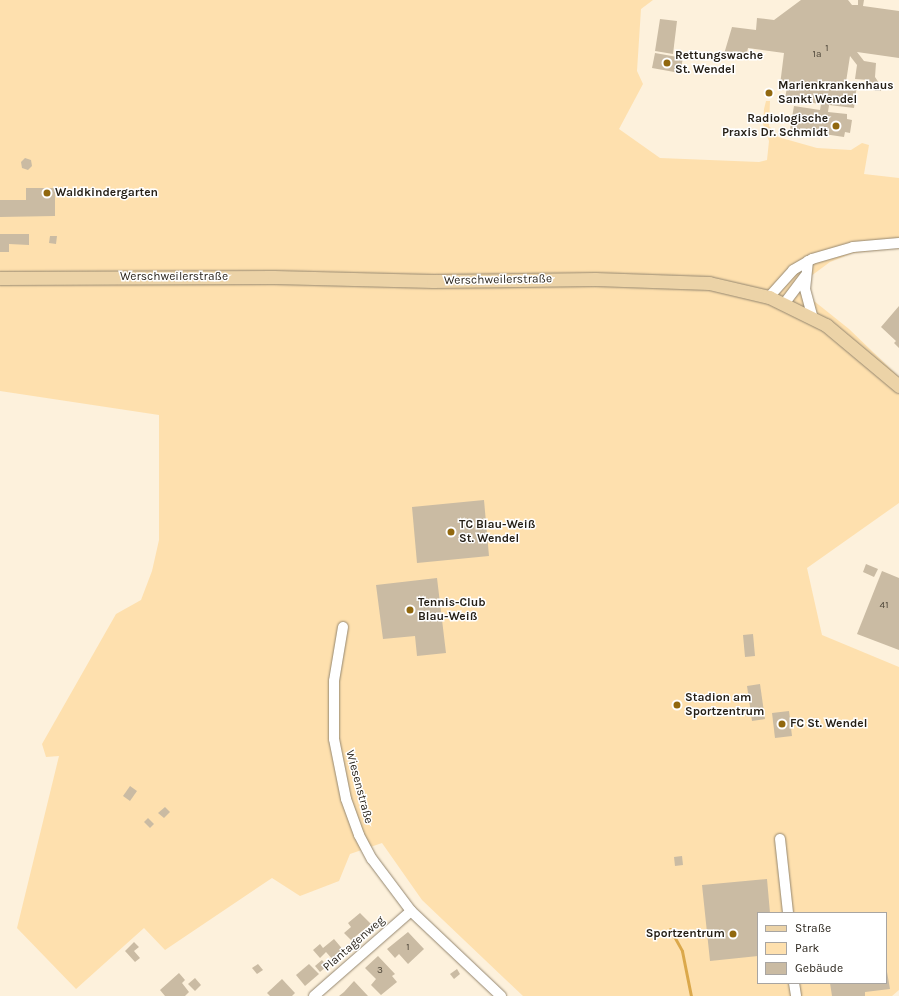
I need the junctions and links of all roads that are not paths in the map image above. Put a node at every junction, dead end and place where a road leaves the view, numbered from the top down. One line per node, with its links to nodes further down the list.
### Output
1 (899, 243): 2 (street)
2 (808, 261): 3 (street); 5 (street)
3 (805, 276): 6 (street); 7 (street)
4 (0, 278): 5 (main road, Werschweilerstraße)
5 (769, 297): 6 (main road, Werschweilerstraße)
6 (784, 304): 7 (main road, Werschweilerstraße)
7 (813, 319): 8 (main road, Werschweilerstraße)
8 (899, 386)
9 (343, 627): 11 (street, Wiesenstraße)
10 (780, 839): 12 (street)
11 (411, 911): 14 (street, Plantagenweg); 15 (street, Wiesenstraße)
12 (788, 912)
13 (794, 984): 16 (street)
14 (314, 996)
15 (501, 996)
16 (796, 996)

